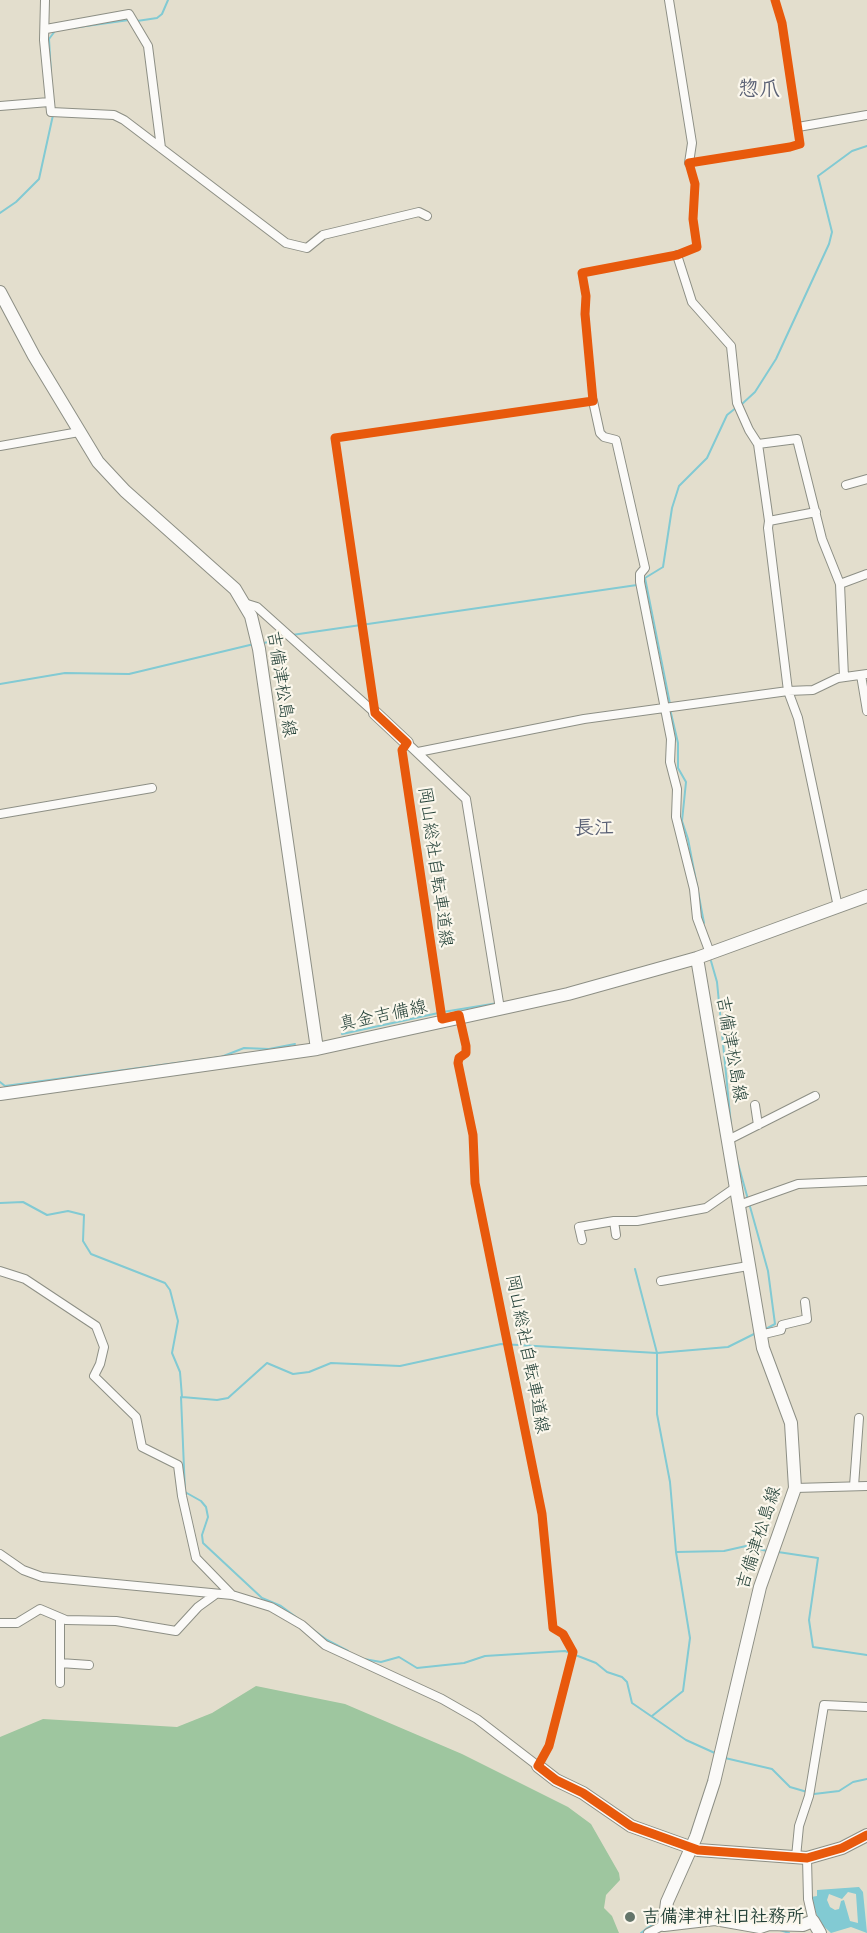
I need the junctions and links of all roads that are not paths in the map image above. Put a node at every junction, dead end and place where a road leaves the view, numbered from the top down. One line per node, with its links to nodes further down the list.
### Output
1 (45, 0): 3 (street)
2 (669, 0): 9 (street)
3 (46, 29): 4 (street); 8 (street)
4 (49, 102): 5 (street); 8 (street)
5 (0, 106)
6 (867, 115): 7 (street)
7 (798, 127)
8 (161, 148): 10 (street)
9 (689, 163)
10 (427, 216)
11 (677, 255): 15 (street)
12 (2, 300): 14 (main road, 吉備津松島線)
13 (593, 401): 27 (street)
14 (79, 432): 16 (street); 23 (main road, 吉備津松島線)
15 (758, 444): 19 (street); 20 (street)
16 (0, 446)
17 (867, 479): 18 (street)
18 (846, 485)
19 (816, 512): 20 (street); 22 (street)
20 (769, 521): 26 (street)
21 (867, 574): 22 (street)
22 (840, 584): 25 (street)
23 (244, 603): 29 (street); 39 (main road, 吉備津松島線)
24 (864, 674): 25 (street); 28 (street)
25 (844, 677): 26 (street)
26 (788, 691): 27 (street); 35 (street)
27 (664, 708): 31 (street); 36 (street)
28 (867, 711)
29 (375, 713): 30 (main road)
30 (407, 743): 31 (street)
31 (418, 752): 38 (street)
32 (152, 788): 33 (street)
33 (0, 814)
34 (867, 896): 35 (main road, 真金吉備線)
35 (838, 907): 36 (main road, 真金吉備線)
36 (710, 953): 37 (main road, 真金吉備線)
37 (697, 958): 38 (main road, 真金吉備線); 44 (main road, 吉備津松島線)
38 (500, 1009): 39 (main road, 真金吉備線)
39 (317, 1049): 40 (main road, 真金吉備線)
40 (0, 1094)
41 (815, 1096): 43 (street)
42 (754, 1105): 43 (street)
43 (758, 1125): 44 (street)
44 (728, 1140): 46 (main road, 吉備津松島線)
45 (867, 1181): 47 (street)
46 (736, 1187): 47 (main road, 吉備津松島線); 48 (street)
47 (739, 1205): 51 (main road, 吉備津松島線)
48 (614, 1221): 49 (street); 50 (street)
49 (616, 1235)
50 (582, 1240)
51 (748, 1266): 53 (street); 55 (main road, 吉備津松島線)
52 (0, 1271): 62 (street)
53 (661, 1281)
54 (805, 1302): 55 (street)
55 (760, 1335): 59 (main road, 吉備津松島線)
56 (859, 1418): 57 (street)
57 (854, 1485): 58 (street); 59 (street)
58 (867, 1486)
59 (795, 1488): 71 (main road, 吉備津松島線)
60 (0, 1554): 61 (street)
61 (216, 1594): 62 (street); 63 (street)
62 (232, 1595): 69 (street)
63 (60, 1618): 64 (street); 65 (street)
64 (0, 1623)
65 (60, 1663): 66 (street); 67 (street)
66 (89, 1665)
67 (60, 1683)
68 (867, 1707): 72 (street)
69 (538, 1766): 71 (main road)
70 (867, 1835): 72 (main road)
71 (692, 1847): 72 (main road); 74 (main road, 吉備津松島線)
72 (801, 1857): 73 (street)
73 (813, 1921): 74 (main road); 76 (main road)
74 (664, 1925): 75 (street)
75 (648, 1933)
76 (820, 1933)

